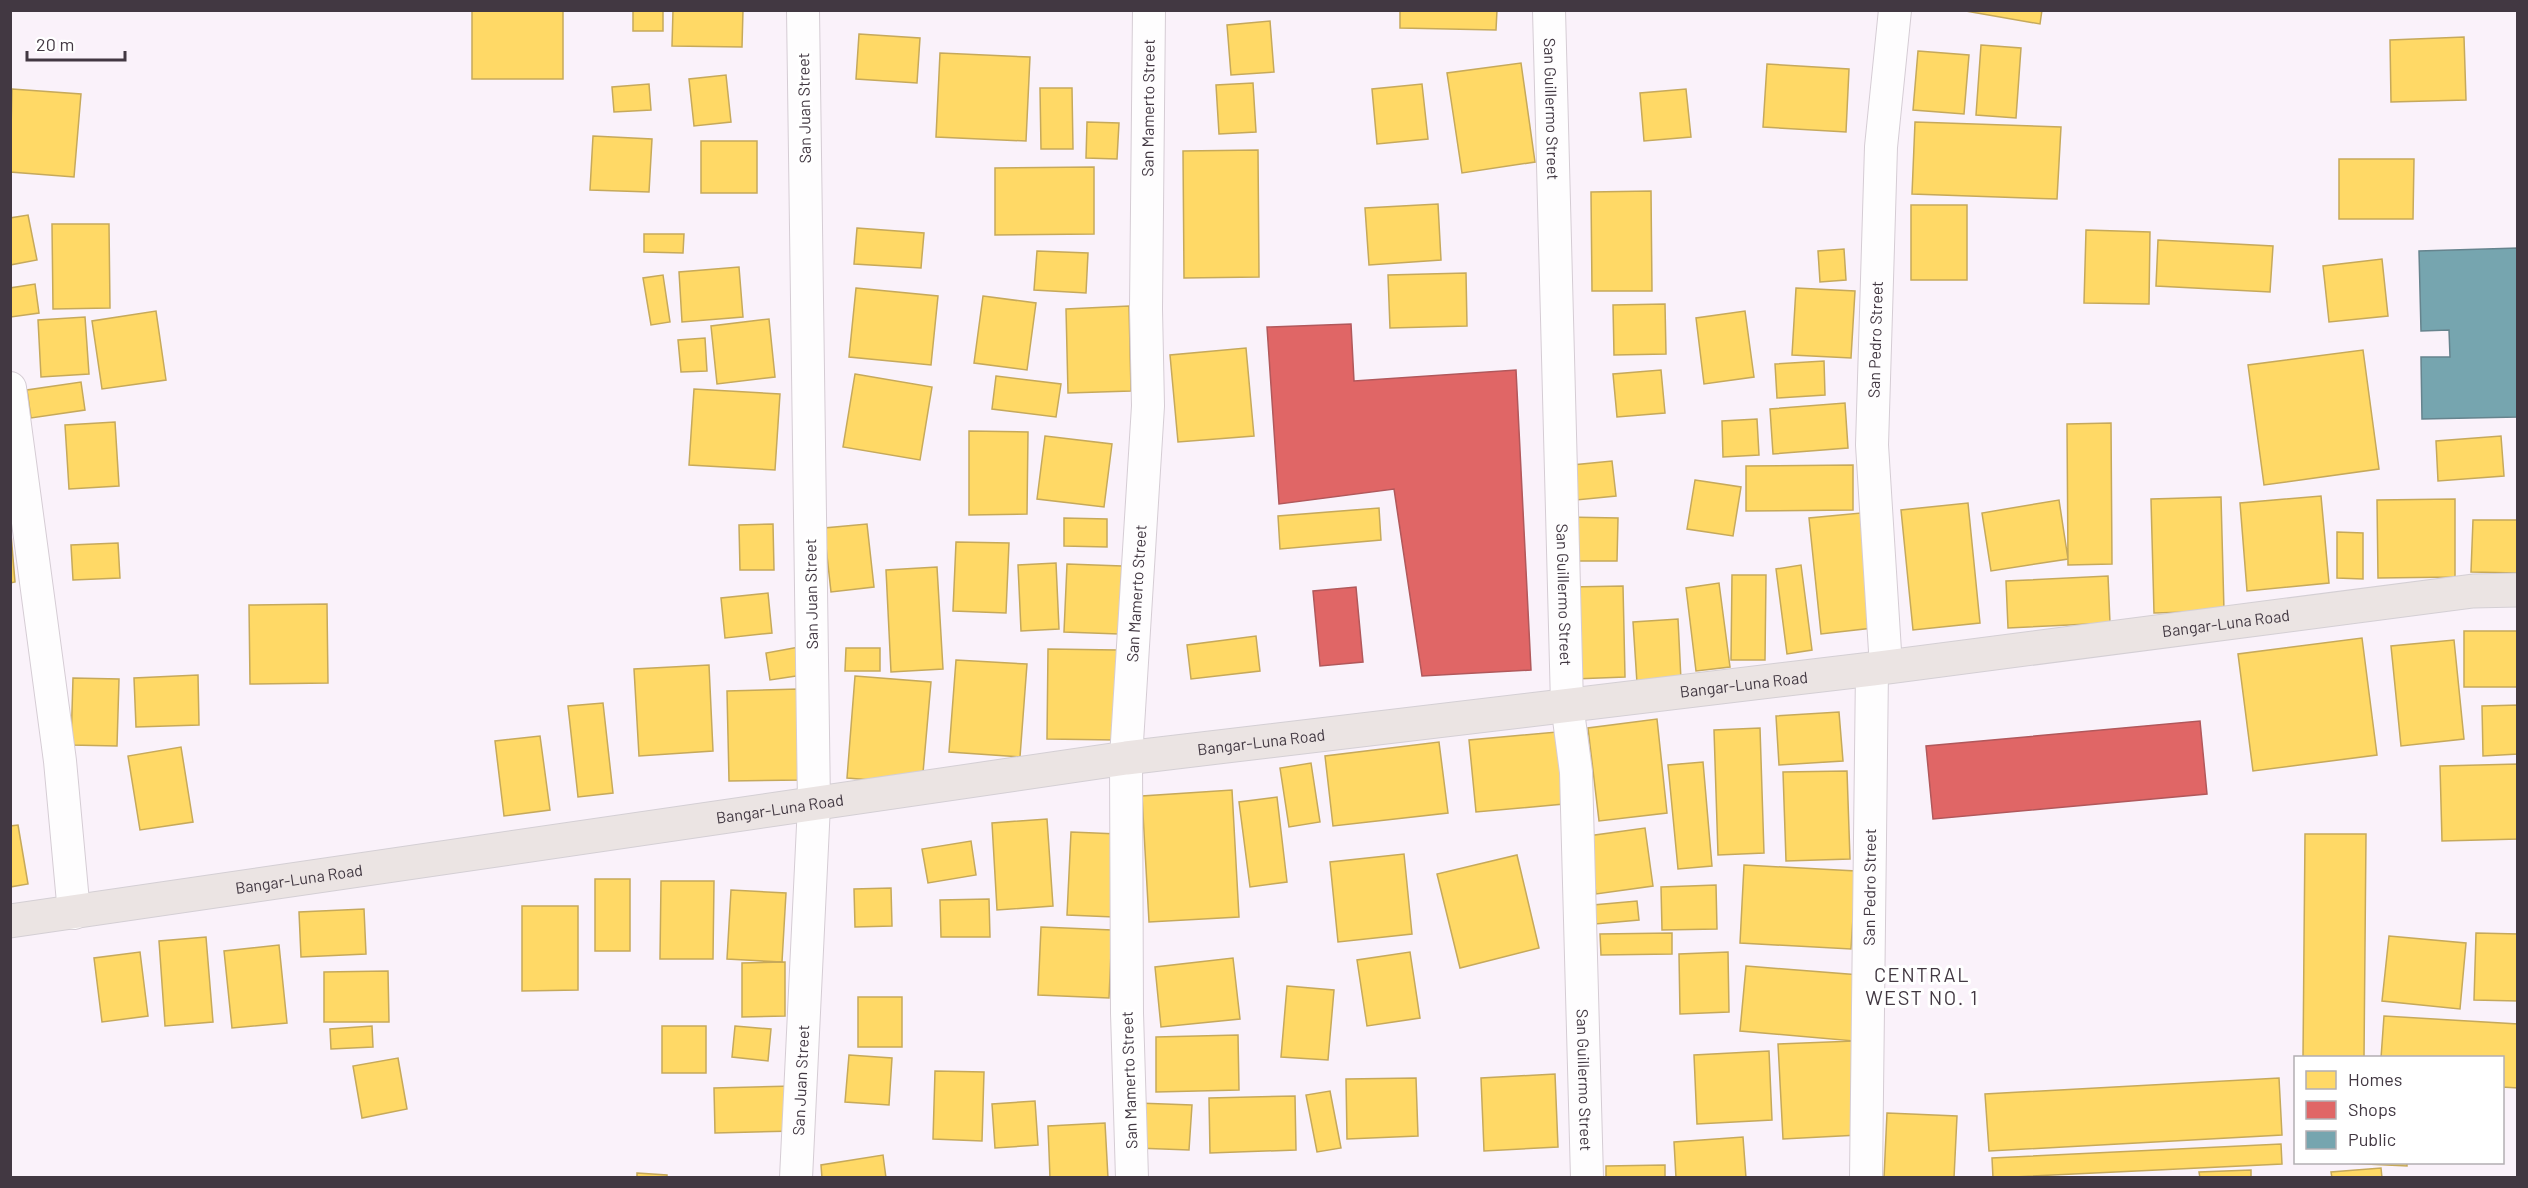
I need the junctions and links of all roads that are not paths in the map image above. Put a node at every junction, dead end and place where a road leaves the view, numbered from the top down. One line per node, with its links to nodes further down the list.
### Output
1 (803, 10): 10 (street, San Juan Street)
2 (1149, 10): 9 (street, San Mamerto Street)
3 (1549, 10): 8 (street, San Guillermo Street)
4 (1895, 10): 7 (street, San Pedro Street)
5 (10, 388): 11 (street)
6 (2517, 590): 7 (main road, Bangar-Luna Road)
7 (1879, 668): 8 (main road, Bangar-Luna Road); 16 (street, San Pedro Street)
8 (1567, 704): 9 (main road, Bangar-Luna Road); 15 (street, San Guillermo Street)
9 (1126, 758): 10 (main road, Bangar-Luna Road); 14 (street, San Mamerto Street)
10 (814, 805): 11 (main road, Bangar-Luna Road); 13 (street, San Juan Street)
11 (74, 913): 12 (main road, Bangar-Luna Road)
12 (10, 921)
13 (796, 1178)
14 (1132, 1178)
15 (1587, 1178)
16 (1866, 1178)

